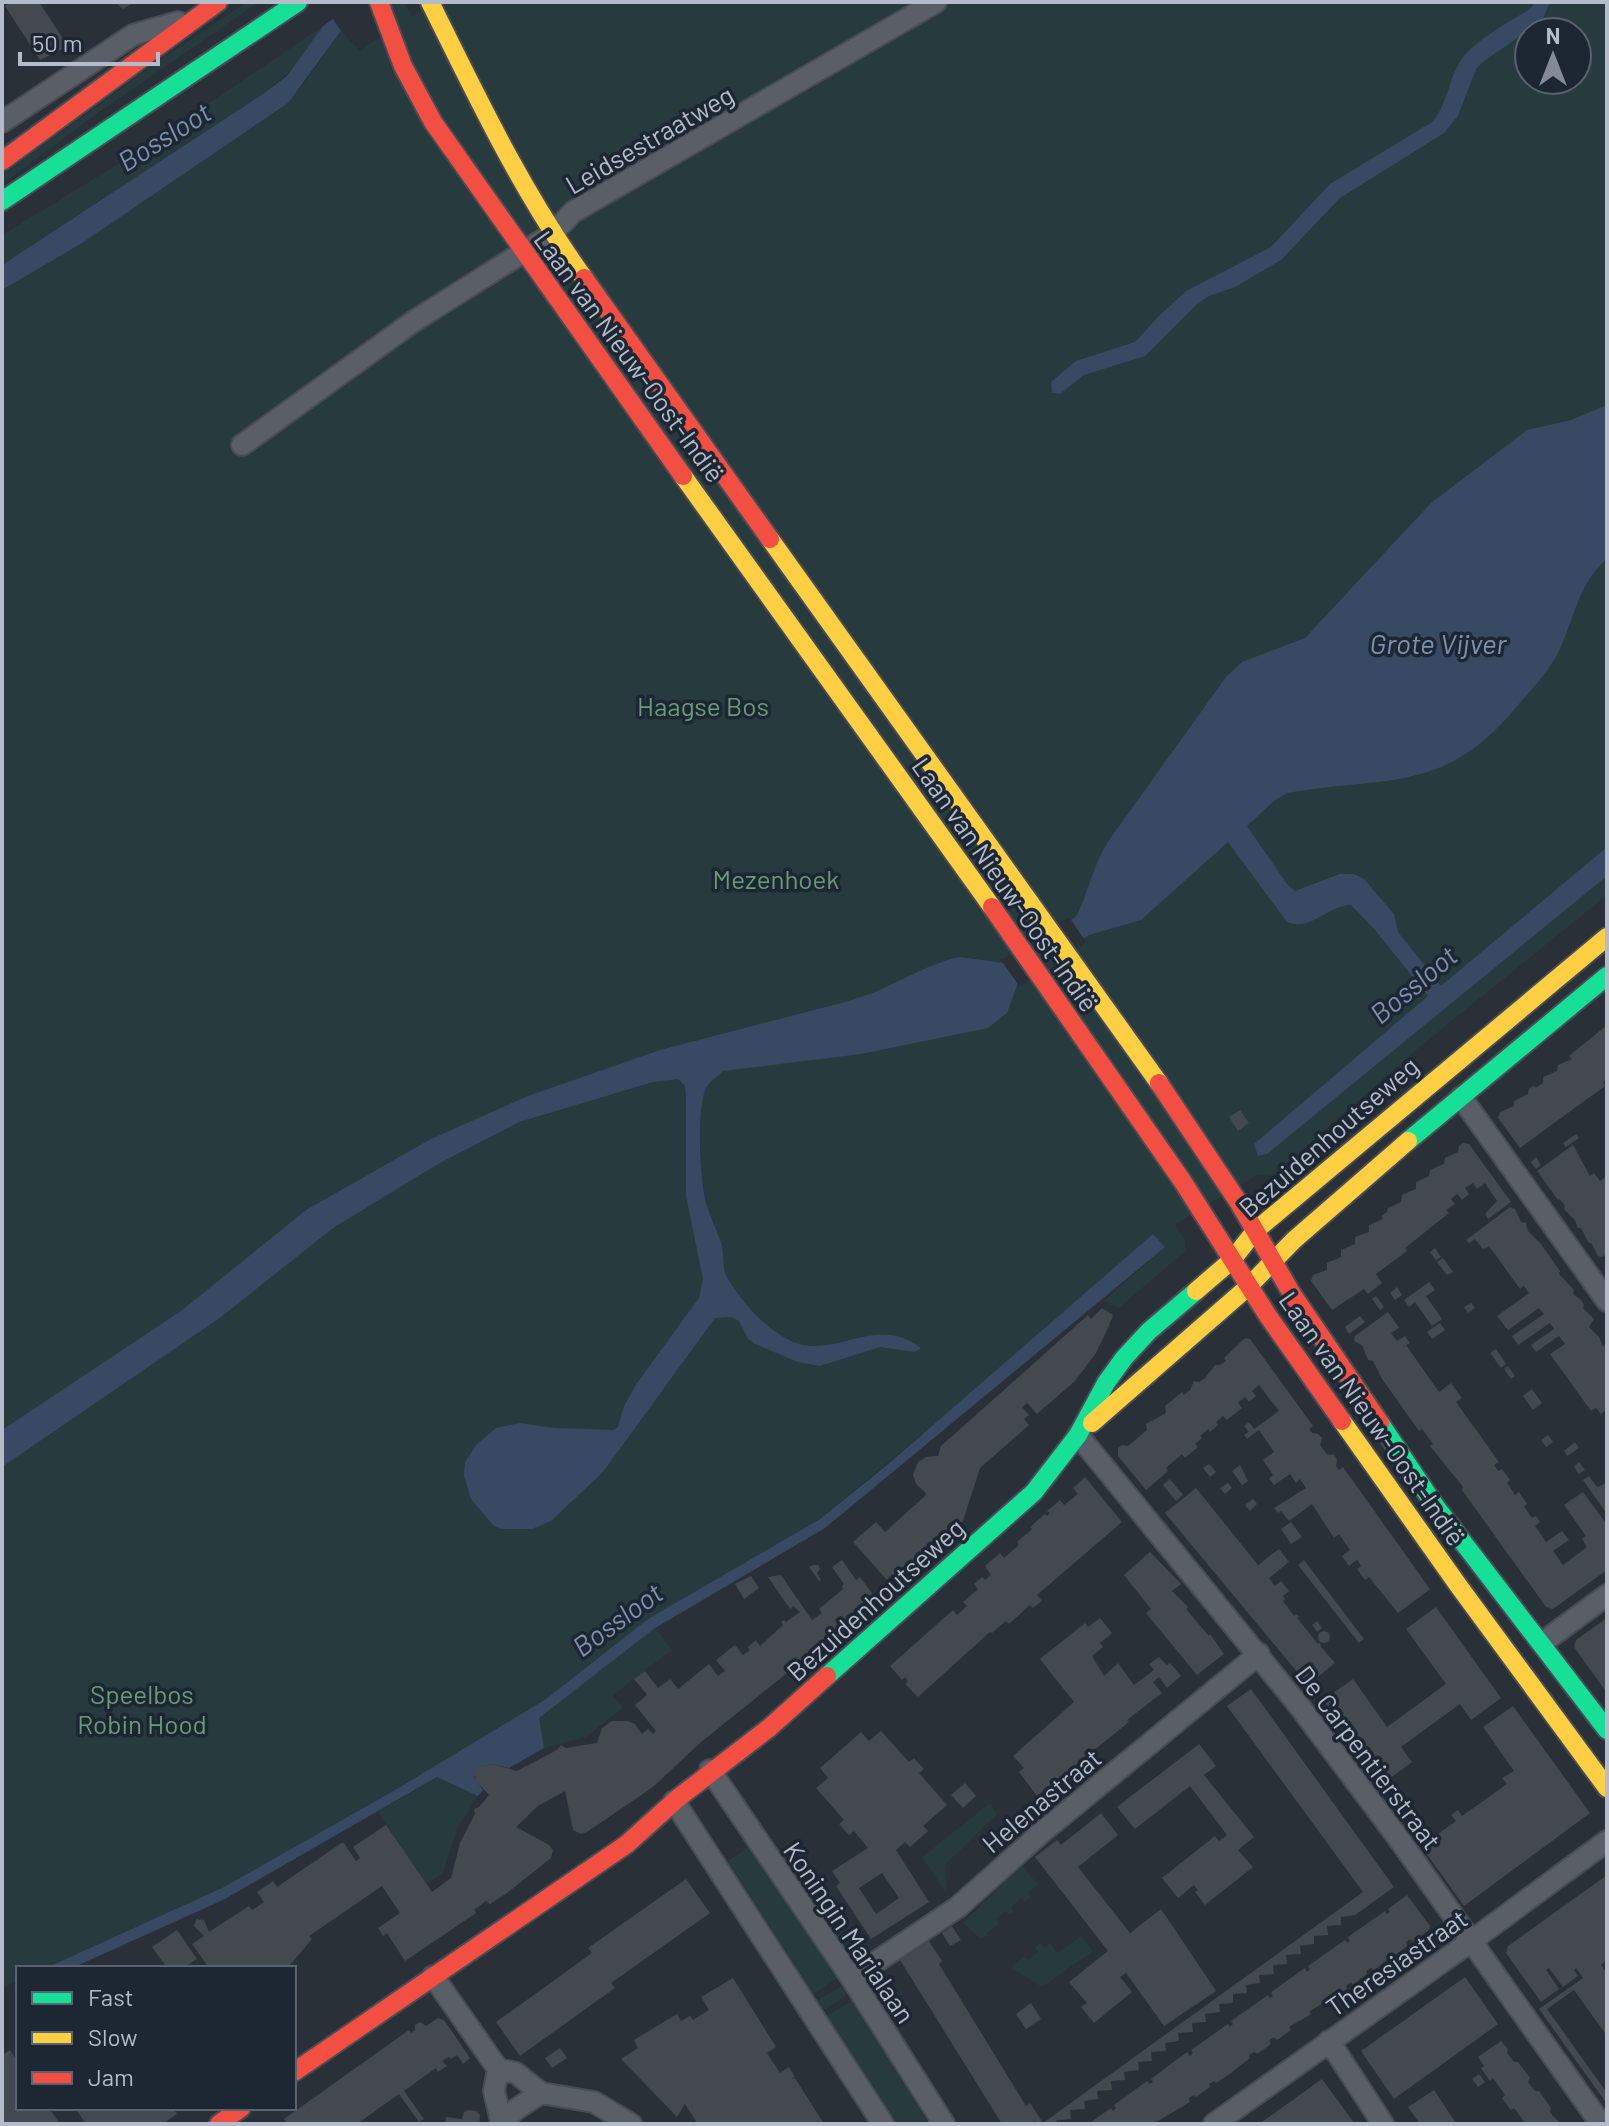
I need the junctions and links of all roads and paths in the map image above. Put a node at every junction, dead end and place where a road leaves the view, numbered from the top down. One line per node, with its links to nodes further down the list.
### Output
1 (218, 2): 6 (main road)
2 (298, 2): 9 (main road)
3 (379, 2): 11 (main road, Laan van Nieuw-Oost-Indië)
4 (430, 2): 10 (main road, Laan van Nieuw-Oost-Indië)
5 (936, 2): 10 (street, Leidsestraatweg)
6 (198, 16): 7 (street); 8 (main road)
7 (2, 122)
8 (2, 161)
9 (2, 201)
10 (552, 234): 11 (street, Leidsestraatweg); 16 (main road, Laan van Nieuw-Oost-Indië)
11 (523, 252): 12 (street, Leidsestraatweg); 17 (main road, Laan van Nieuw-Oost-Indië)
12 (242, 445)
13 (1607, 937): 16 (main road, Bezuidenhoutseweg)
14 (1607, 976): 15 (main road, Bezuidenhoutseweg)
15 (1461, 1097): 18 (main road, Bezuidenhoutseweg); 20 (street)
16 (1255, 1231): 17 (main road, Bezuidenhoutseweg); 18 (main road, Laan van Nieuw-Oost-Indië)
17 (1232, 1260): 19 (main road, Laan van Nieuw-Oost-Indië); 21 (main road, Bezuidenhoutseweg)
18 (1273, 1262): 19 (main road, Bezuidenhoutseweg); 23 (main road, Laan van Nieuw-Oost-Indië)
19 (1249, 1286): 21 (main road, Bezuidenhoutseweg); 27 (main road, Laan van Nieuw-Oost-Indië)
20 (1607, 1301)
21 (1078, 1435): 24 (street, De Carpentierstraat); 26 (main road, Bezuidenhoutseweg)
22 (1607, 1595): 23 (street)
23 (1542, 1643): 25 (main road, Laan van Nieuw-Oost-Indië)
24 (1259, 1654): 30 (street, De Carpentierstraat); 32 (street, Helenastraat)
25 (1607, 1730)
26 (715, 1776): 28 (main road, Bezuidenhoutseweg); 32 (street, Koningin Marialaan)
27 (1607, 1788)
28 (679, 1807): 31 (main road, Bezuidenhoutseweg); 41 (street)
29 (1607, 1841): 30 (street, Theresiastraat)
30 (1470, 1942): 33 (street, Theresiastraat); 45 (street, De Carpentierstraat)
31 (433, 1976): 34 (street); 35 (main road, Bezuidenhoutseweg)
32 (850, 1976): 42 (street, Koningin Marialaan)
33 (1329, 2041): 43 (street, Theresiastraat); 44 (street)
34 (498, 2069): 36 (street); 38 (street)
35 (296, 2071)
36 (541, 2093): 38 (street); 40 (street)
37 (243, 2114): 39 (main road)
38 (500, 2122)
39 (219, 2124)
40 (631, 2124)
41 (883, 2124)
42 (944, 2124)
43 (1214, 2124)
44 (1383, 2124)
45 (1601, 2124)

